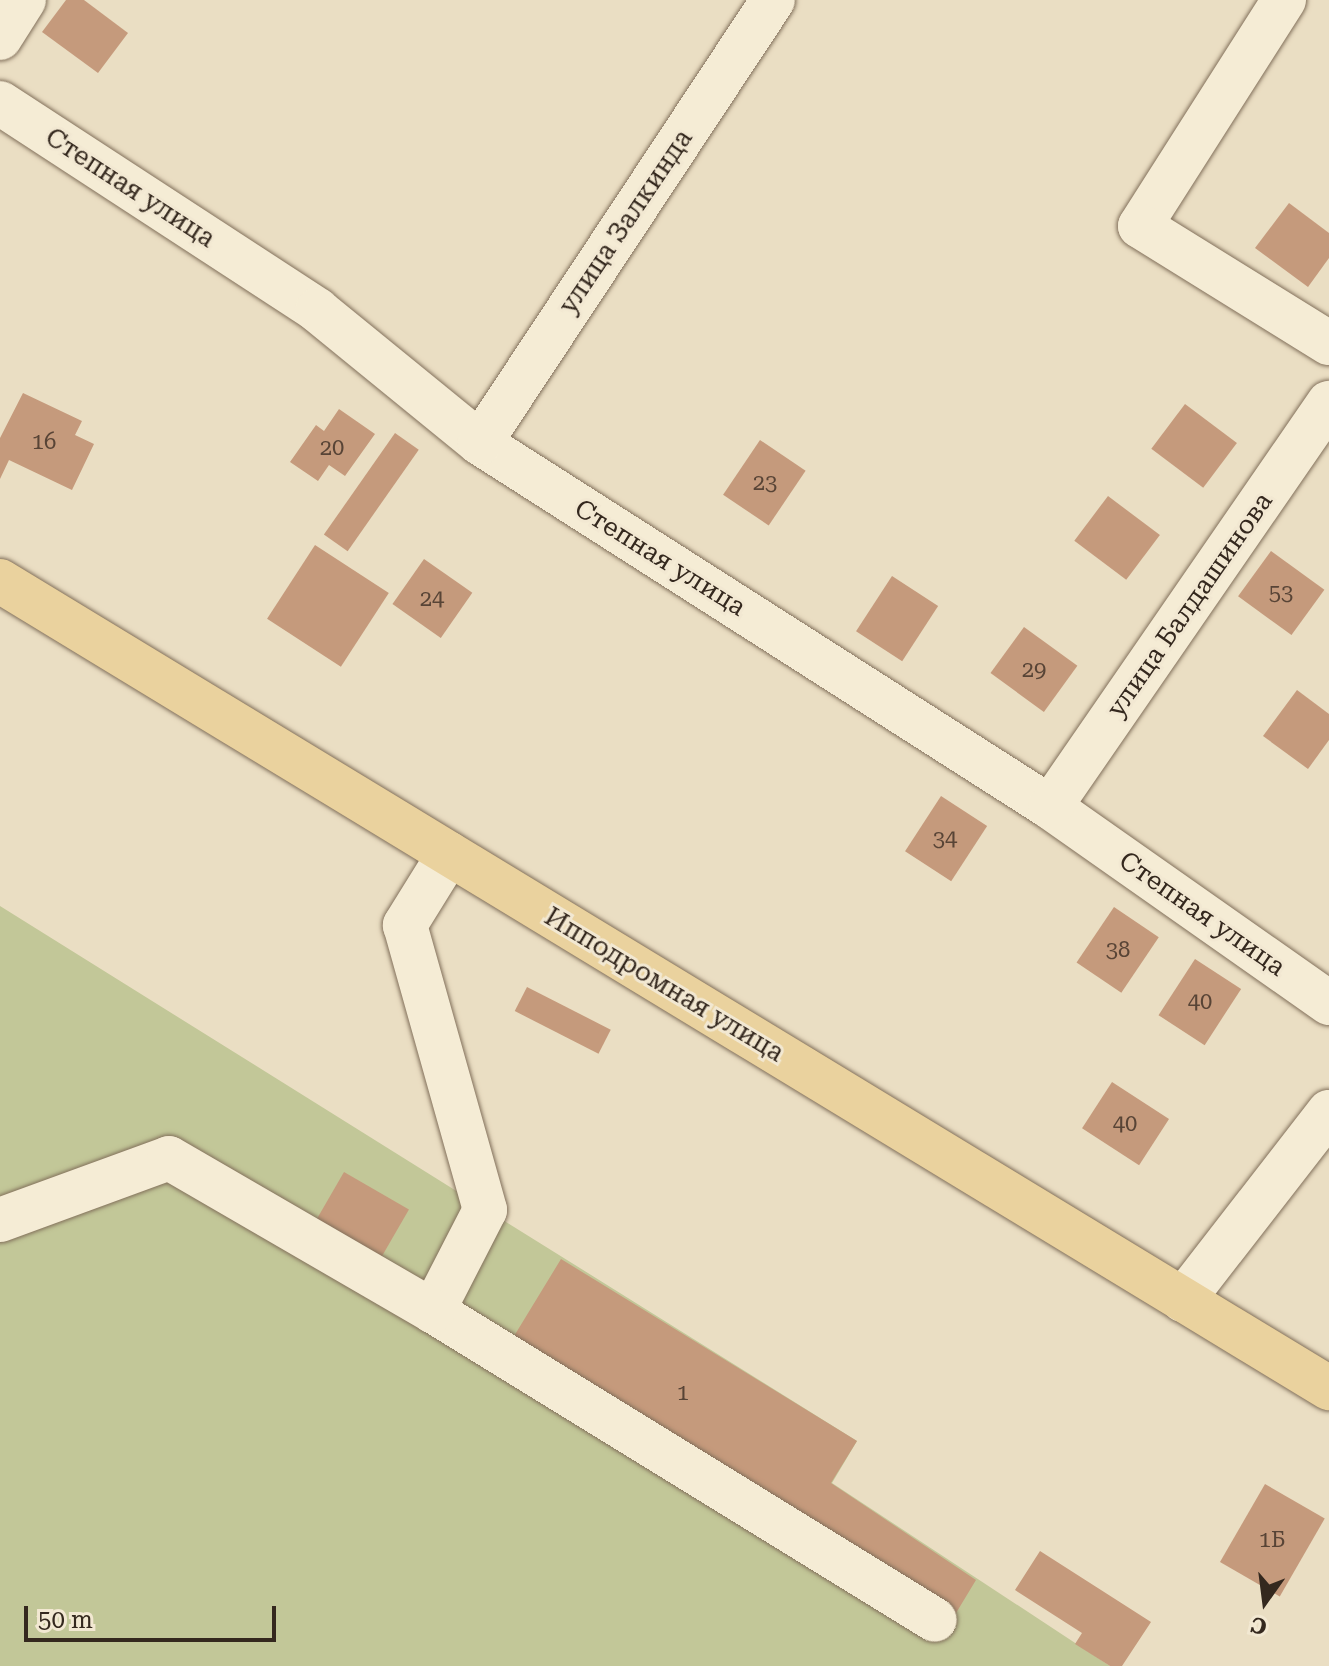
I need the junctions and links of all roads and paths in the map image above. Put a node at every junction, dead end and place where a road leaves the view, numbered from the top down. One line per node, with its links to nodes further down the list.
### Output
1 (24, 0): 4 (street)
2 (773, 0): 8 (street, улица Залкинда)
3 (1284, 0): 6 (street)
4 (0, 38)
5 (0, 103): 8 (street, Степная улица)
6 (1329, 343)
7 (1329, 403): 10 (street, улица Балдашинова)
8 (480, 443): 10 (street, Степная улица)
9 (0, 581): 11 (main road, Ипподромная улица)
10 (1050, 807): 12 (street, Степная улица)
11 (449, 854): 15 (main road, Ипподромная улица); 16 (street)
12 (1329, 1003)
13 (1329, 1112): 15 (street)
14 (0, 1220): 16 (street)
15 (1183, 1300): 17 (main road, Ипподромная улица)
16 (433, 1311): 18 (street)
17 (1329, 1388)
18 (935, 1620)

